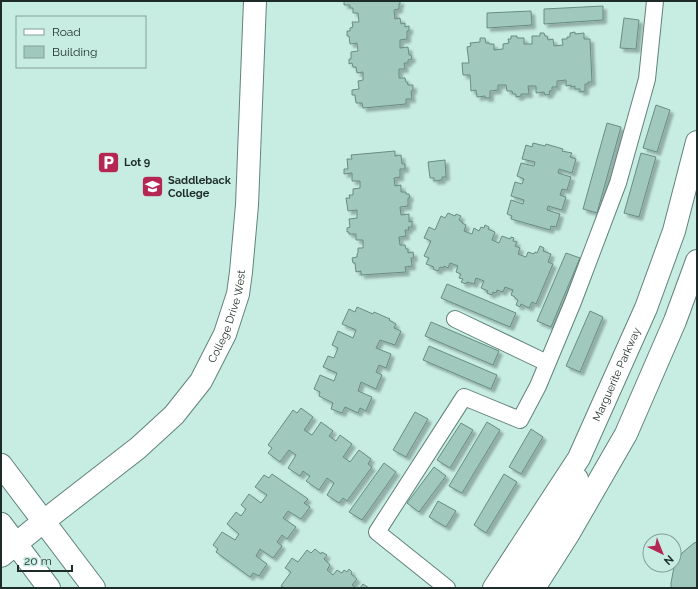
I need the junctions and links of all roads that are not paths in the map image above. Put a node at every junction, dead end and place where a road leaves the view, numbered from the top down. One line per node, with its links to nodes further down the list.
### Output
1 (255, 1): 9 (main road, College Drive West)
2 (655, 1): 6 (street)
3 (697, 142): 7 (main road, Marguerite Parkway)
4 (697, 261): 17 (main road)
5 (455, 319): 6 (street)
6 (547, 363): 14 (street)
7 (579, 458): 15 (main road, Marguerite Parkway); 16 (main road)
8 (1, 465): 9 (main road)
9 (44, 521): 11 (main road, College Drive West); 13 (main road)
10 (1, 524): 11 (main road)
11 (9, 550): 12 (main road)
12 (49, 588)
13 (94, 588)
14 (447, 588)
15 (494, 588)
16 (516, 588)
17 (534, 588)

